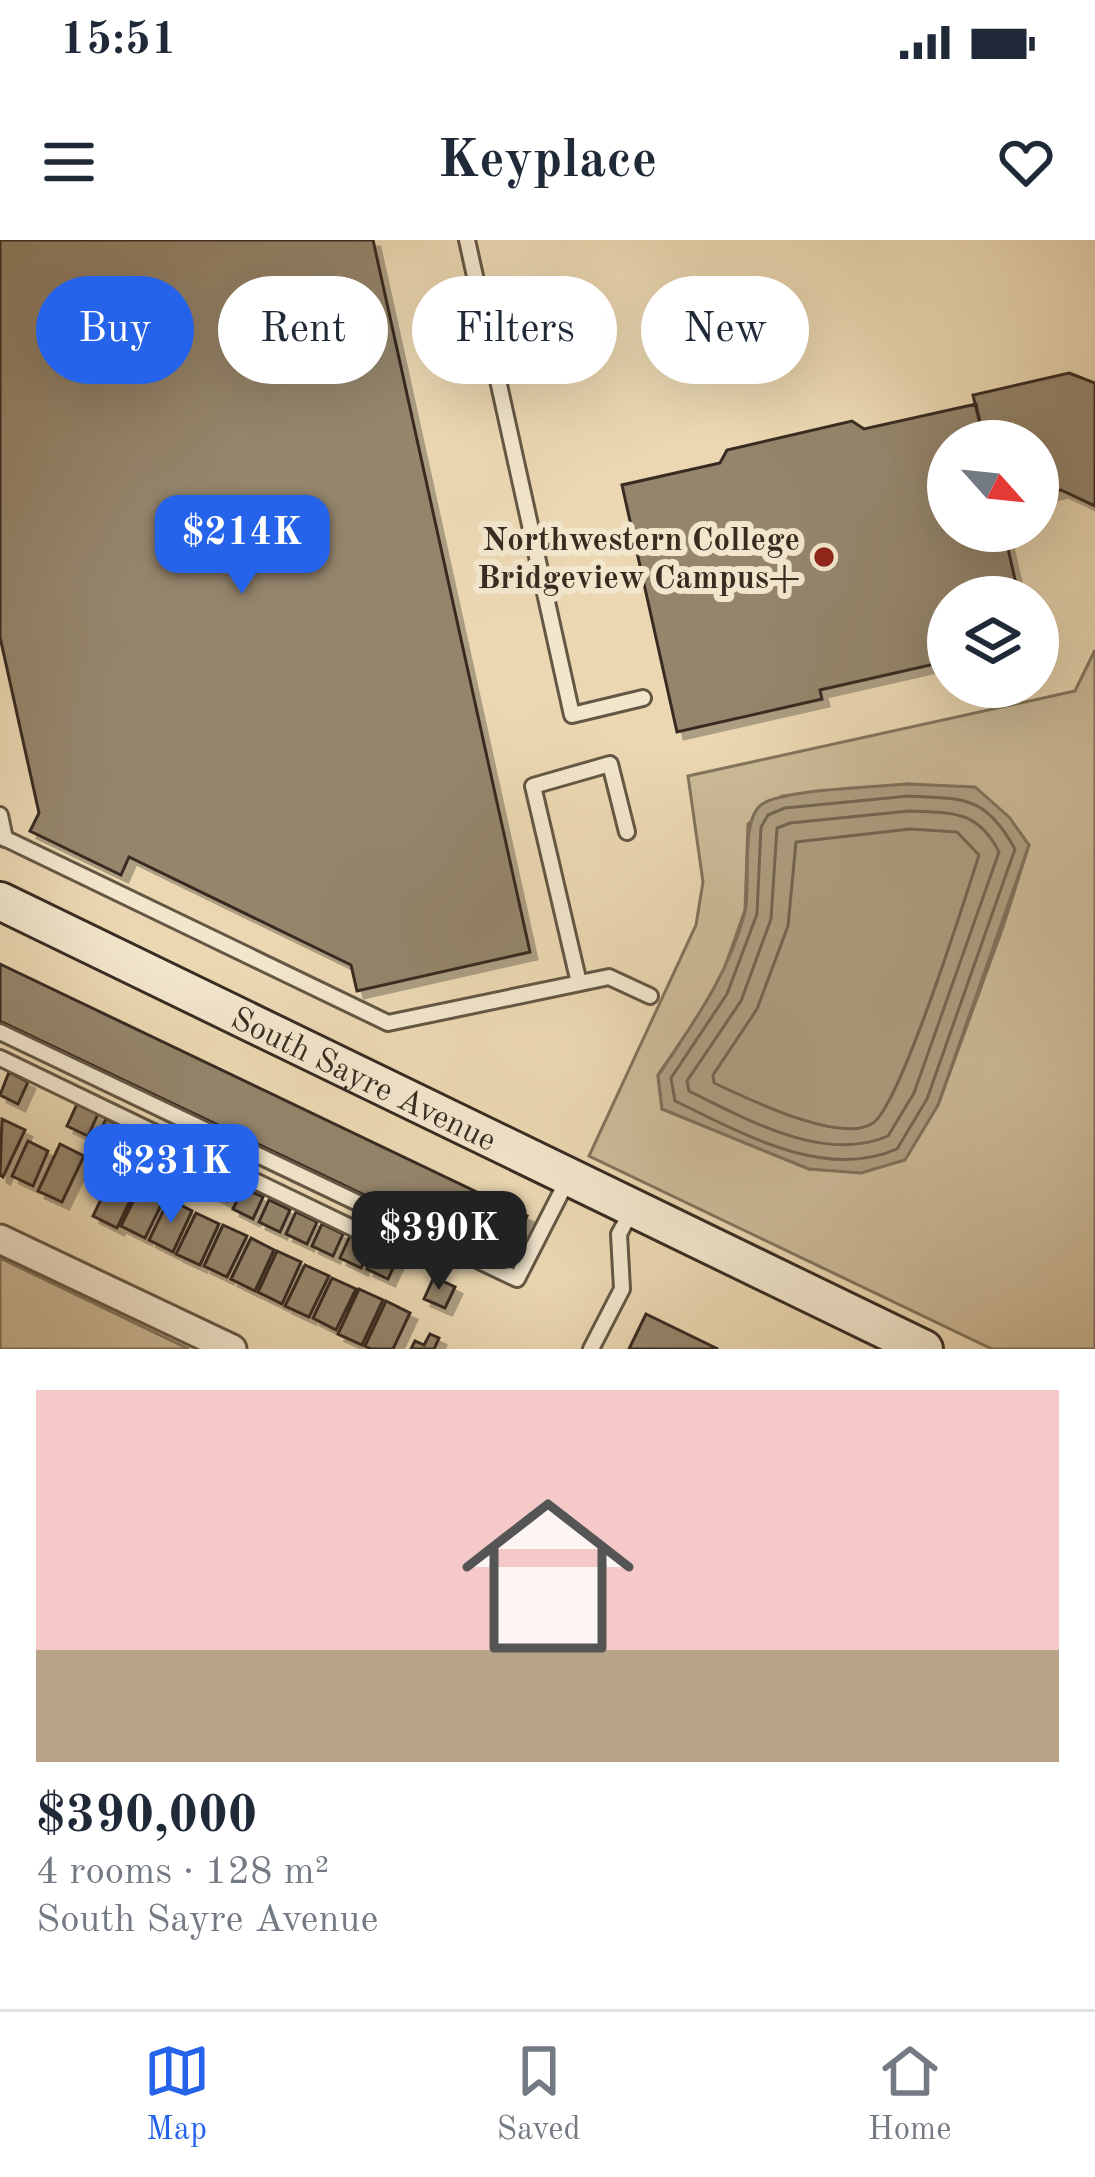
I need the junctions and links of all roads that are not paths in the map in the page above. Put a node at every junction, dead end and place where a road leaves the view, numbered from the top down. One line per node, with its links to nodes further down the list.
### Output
1 (467, 240): 2 (lane)
2 (643, 698)
3 (0, 815): 5 (lane)
4 (627, 832): 7 (lane)
5 (3, 837): 7 (lane)
6 (0, 901): 11 (street, South Sayre Avenue)
7 (579, 983): 8 (lane)
8 (650, 996)
9 (0, 1032): 11 (lane)
10 (0, 1058): 14 (lane)
11 (570, 1177): 12 (street, South Sayre Avenue)
12 (633, 1208): 16 (lane); 17 (street, South Sayre Avenue)
13 (0, 1239): 15 (street)
14 (394, 1248)
15 (232, 1349)
16 (591, 1349)
17 (924, 1349)

